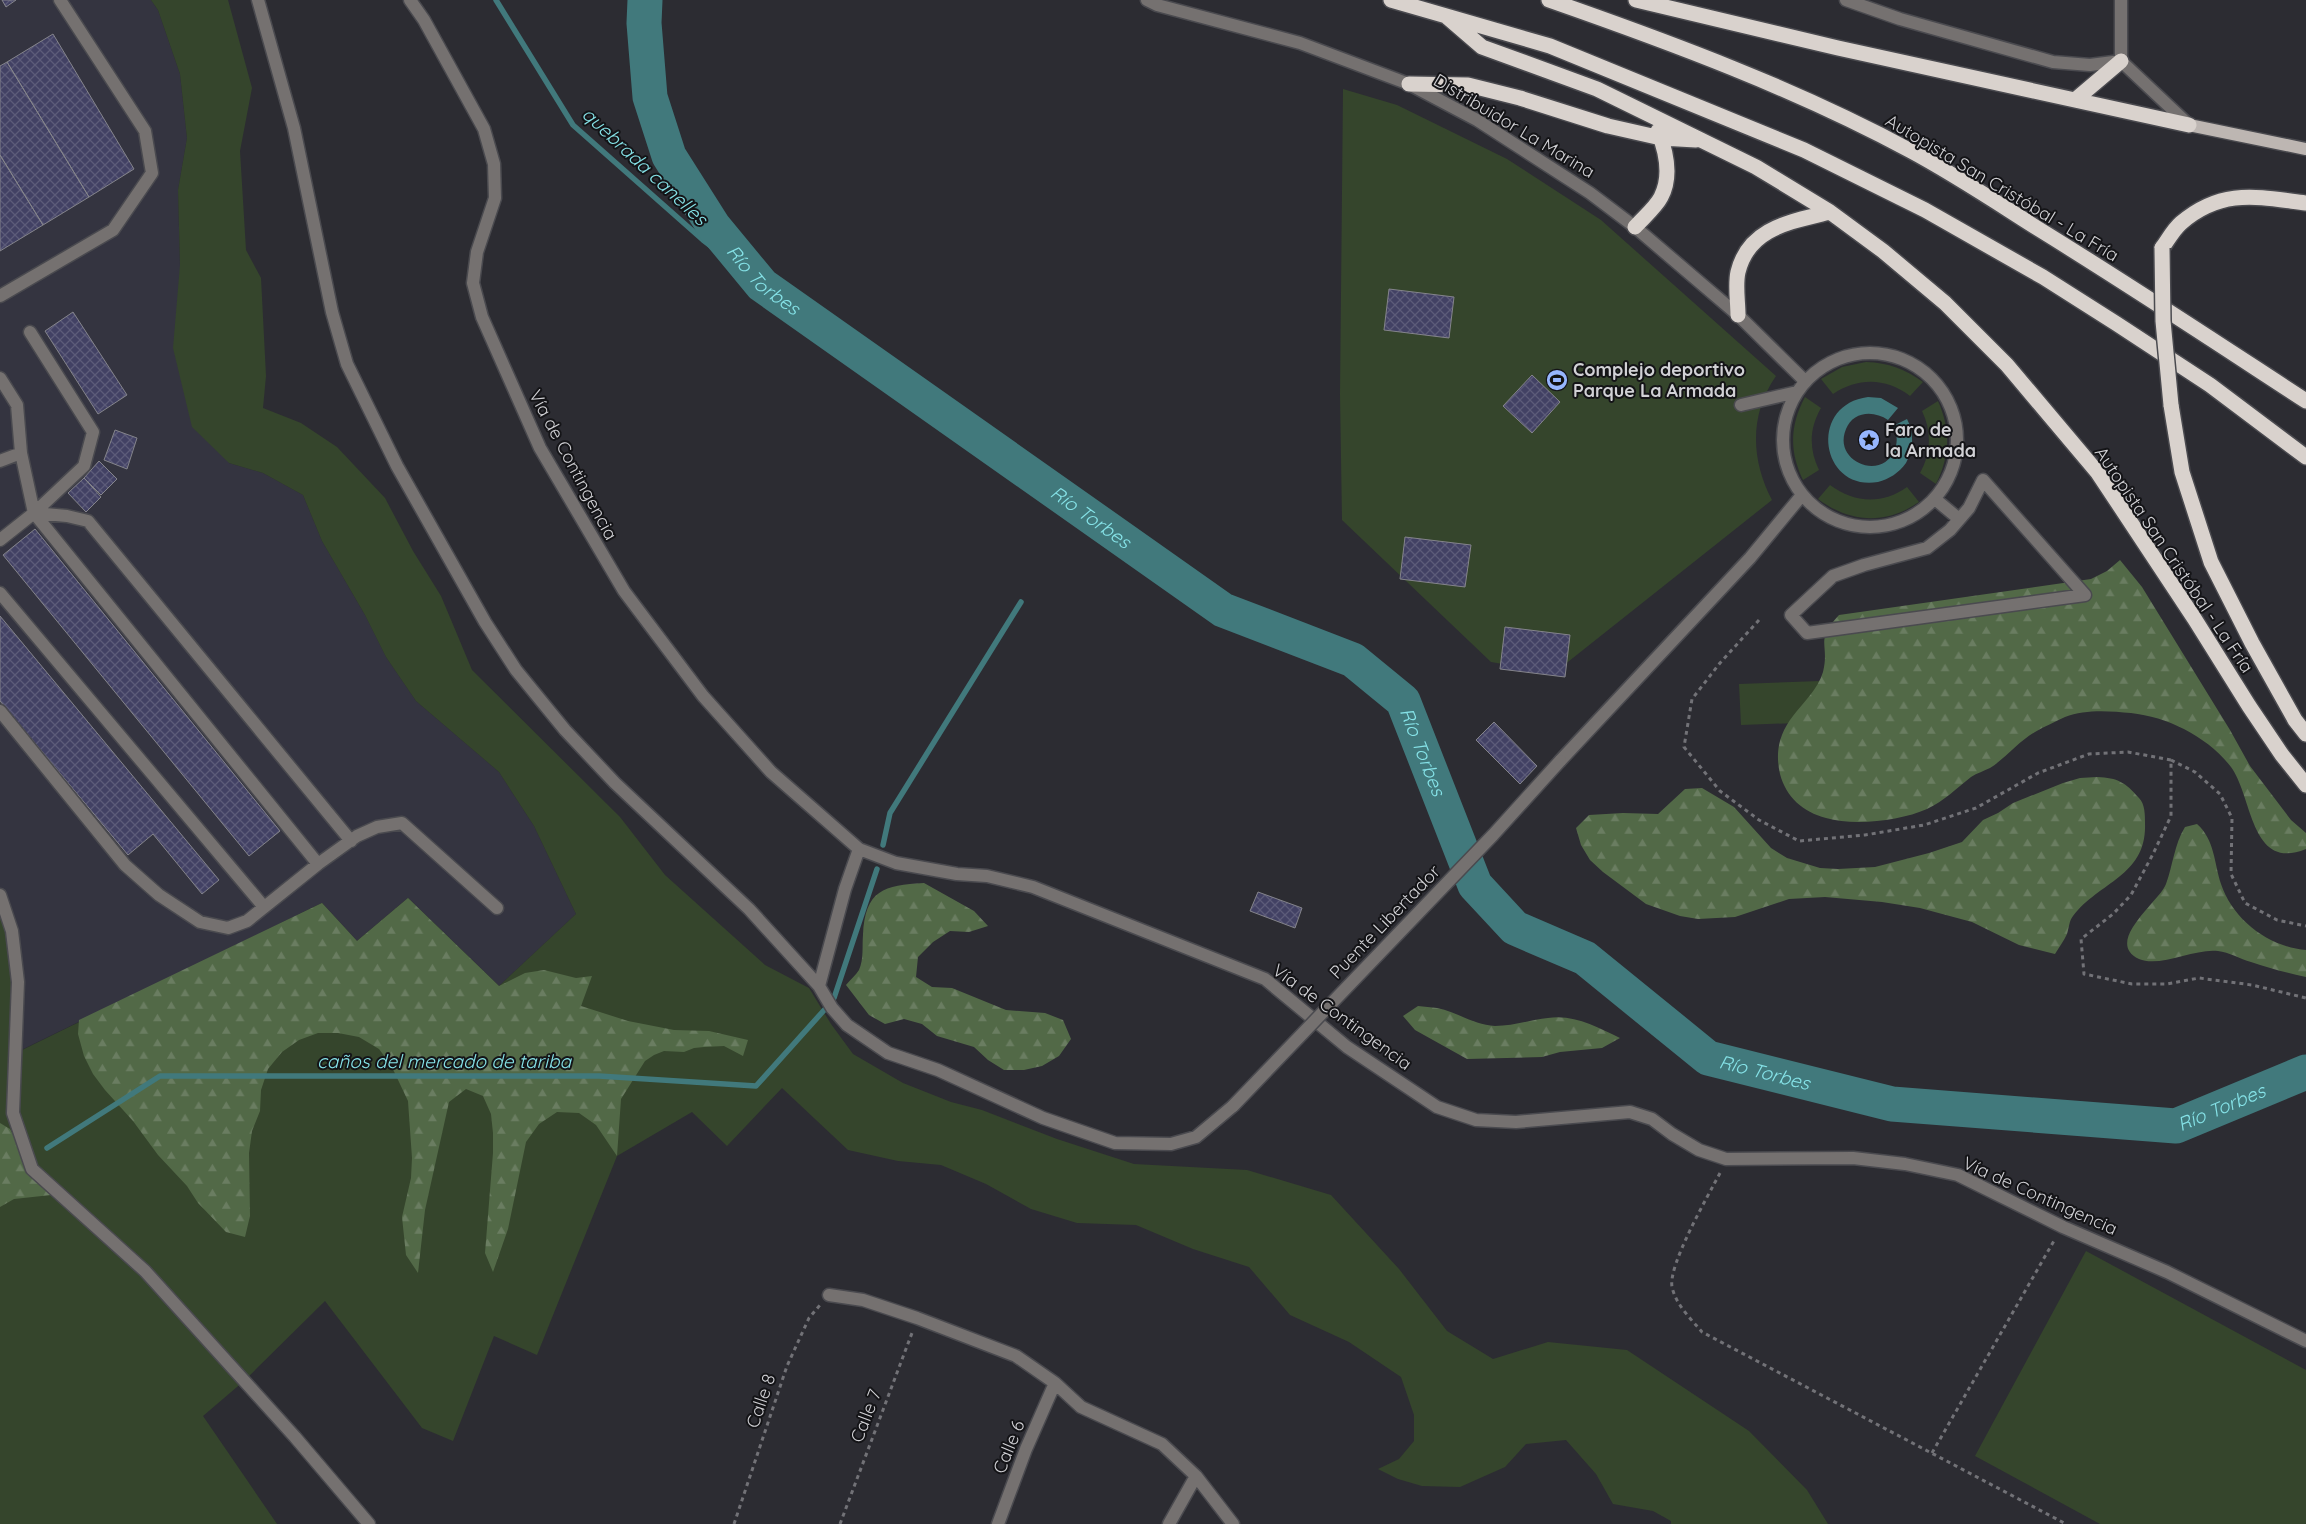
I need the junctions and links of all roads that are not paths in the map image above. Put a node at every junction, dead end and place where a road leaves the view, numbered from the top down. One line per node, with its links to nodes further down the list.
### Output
1 (60, 0): 22 (street)
2 (258, 0): 48 (street, Puente Libertador)
3 (410, 0): 43 (street, Vía de Contingencia)
4 (1147, 0): 12 (street, Distribuidor La Marina)
5 (1391, 0): 10 (highway, Autopista San Cristóbal - La Fría)
6 (1548, 0): 28 (highway, Autopista San Cristóbal - La Fría)
7 (1636, 0): 13 (highway)
8 (1846, 0): 11 (street)
9 (2121, 0): 11 (street)
10 (1446, 16): 14 (highway, Autopista San Cristóbal - La Fría); 31 (highway)
11 (2121, 61): 13 (highway); 15 (street)
12 (1409, 84): 16 (highway); 21 (street, Distribuidor La Marina)
13 (2076, 100): 15 (highway)
14 (1653, 115): 16 (highway); 17 (highway, Autopista San Cristóbal - La Fría)
15 (2189, 125): 18 (main road)
16 (1661, 138): 17 (highway); 21 (highway)
17 (1700, 140): 20 (highway, Autopista San Cristóbal - La Fría)
18 (2306, 149)
19 (2306, 203): 40 (highway, bridge)
20 (1830, 212): 23 (highway); 41 (highway, Autopista San Cristóbal - La Fría)
21 (1635, 227): 23 (street, Distribuidor La Marina)
22 (0, 296)
23 (1738, 315): 26 (street, Distribuidor La Marina)
24 (30, 332): 35 (street)
25 (0, 378): 30 (street)
26 (1806, 381): 27 (street); 34 (street)
27 (1797, 392): 29 (street); 33 (street)
28 (2306, 401)
29 (1741, 405)
30 (21, 453): 32 (street); 35 (street)
31 (2306, 457)
32 (0, 461)
33 (1802, 495): 34 (street); 48 (street, Puente Libertador, bridge)
34 (1935, 499): 36 (street)
35 (34, 513): 37 (street); 42 (street); 44 (street)
36 (1959, 519): 36 (street)
37 (0, 540)
38 (0, 593): 46 (street)
39 (0, 711): 46 (street)
40 (2306, 734)
41 (2306, 785)
42 (351, 841): 44 (street); 47 (street)
43 (859, 850): 48 (street); 50 (street, Vía de Contingencia)
44 (318, 864): 46 (street)
45 (0, 895): 53 (street)
46 (264, 907)
47 (497, 908)
48 (819, 986)
49 (829, 1296): 51 (street)
50 (2306, 1341)
51 (1055, 1383): 52 (street); 54 (street, Calle 6)
52 (1196, 1476): 55 (street); 56 (street)
53 (369, 1524)
54 (998, 1524)
55 (1169, 1524)
56 (1233, 1524)

